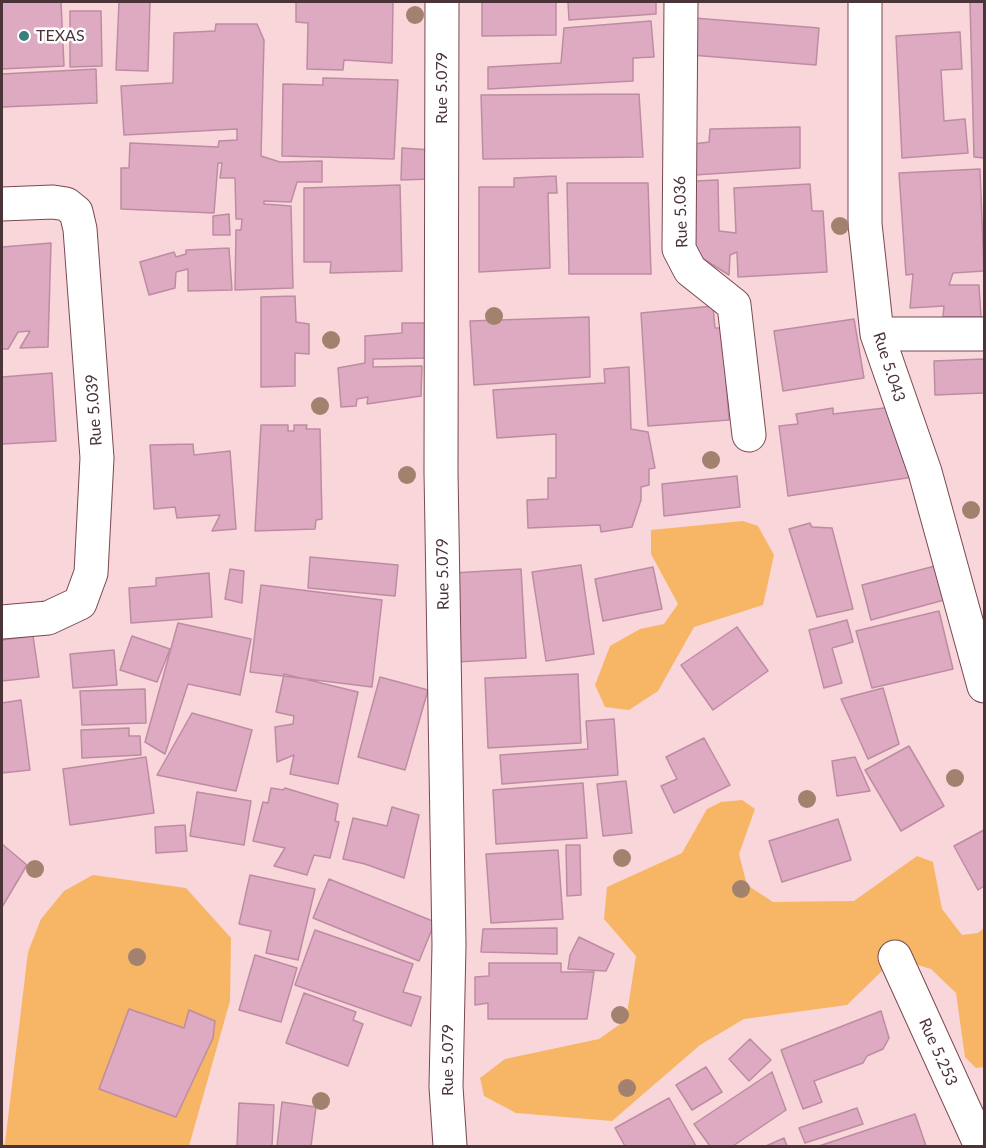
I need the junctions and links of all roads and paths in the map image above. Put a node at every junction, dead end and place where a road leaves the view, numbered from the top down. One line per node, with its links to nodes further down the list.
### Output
1 (442, 2): 11 (street, Rue 5.079)
2 (681, 2): 7 (street, Rue 5.036)
3 (865, 2): 5 (street, Rue 5.043)
4 (2, 204): 8 (street, Rue 5.039)
5 (877, 334): 6 (street); 9 (street, Rue 5.043)
6 (984, 334)
7 (749, 435)
8 (2, 622)
9 (984, 686)
10 (895, 957): 12 (street, Rue 5.253)
11 (450, 1146)
12 (981, 1146)

